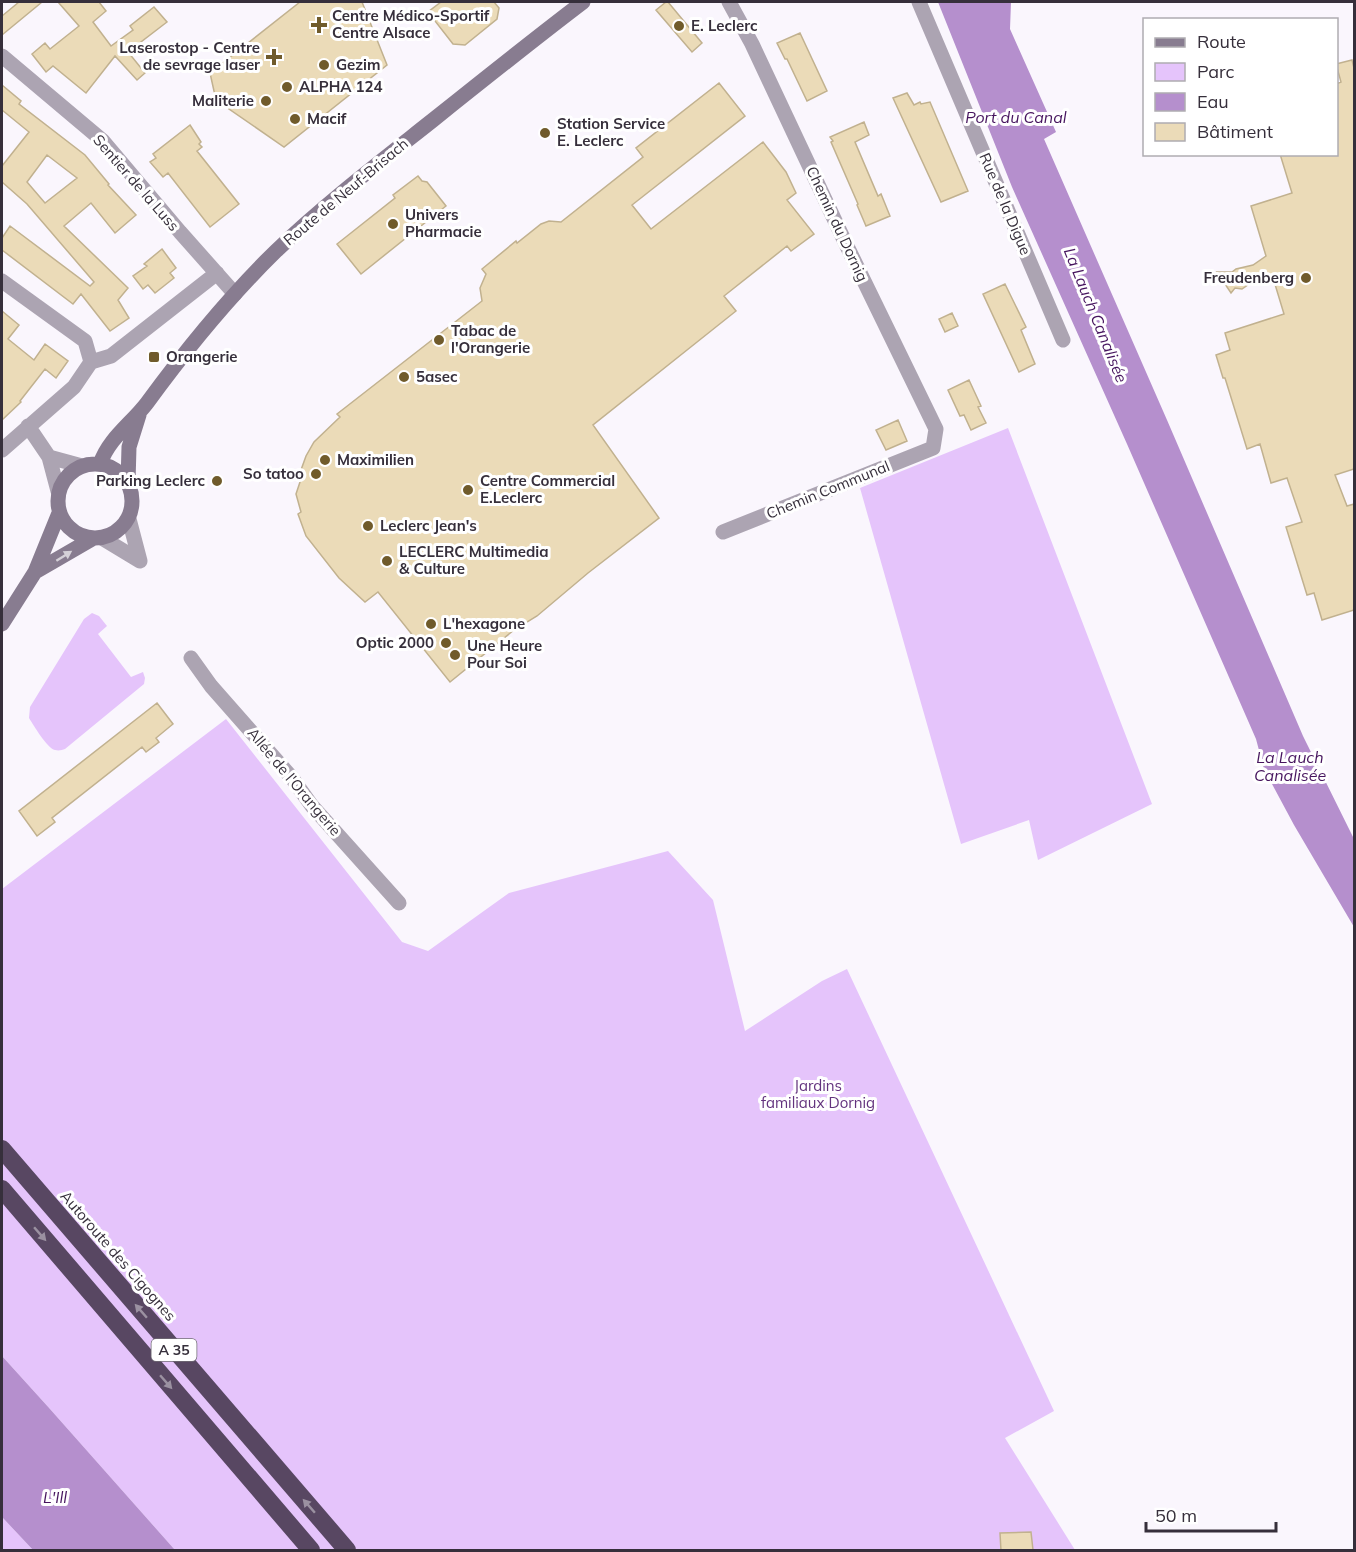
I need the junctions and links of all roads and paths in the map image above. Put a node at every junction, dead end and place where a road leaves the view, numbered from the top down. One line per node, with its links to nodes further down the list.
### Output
1 (583, 2): 7 (main road, Route de Neuf-Brisach)
2 (729, 2): 12 (street, Chemin du Dornig)
3 (919, 2): 8 (street, Rue de la Digue)
4 (2, 56): 5 (street, Sentier de la Luss)
5 (217, 273): 7 (street, Sentier de la Luss); 9 (street)
6 (2, 281): 9 (street)
7 (235, 294): 10 (main road, Route de Neuf-Brisach)
8 (1063, 340)
9 (91, 362): 11 (street)
10 (139, 413): 15 (main road, Route de Neuf-Brisach); 17 (main road, Route de Neuf-Brisach)
11 (28, 426): 13 (street); 14 (street)
12 (933, 448): 21 (street, Chemin Communal)
13 (2, 450)
14 (49, 457): 16 (street); 18 (street)
15 (100, 464): 16 (main road); 17 (main road)
16 (82, 466): 18 (main road)
17 (128, 482): 20 (main road)
18 (58, 491): 19 (main road)
19 (58, 513): 22 (main road); 23 (main road)
20 (129, 519): 22 (main road); 22 (street)
21 (723, 532)
22 (97, 539): 23 (main road, one-way to 22)
23 (35, 572): 24 (main road)
24 (2, 624)
25 (191, 658): 26 (street, Allée de l'Orangerie)
26 (399, 903)
27 (2, 1149): 30 (highway, Autoroute des Cigognes / A 35, one-way to 27)
28 (2, 1189): 29 (highway, A 35, one-way to 29)
29 (311, 1551)
30 (347, 1551)

